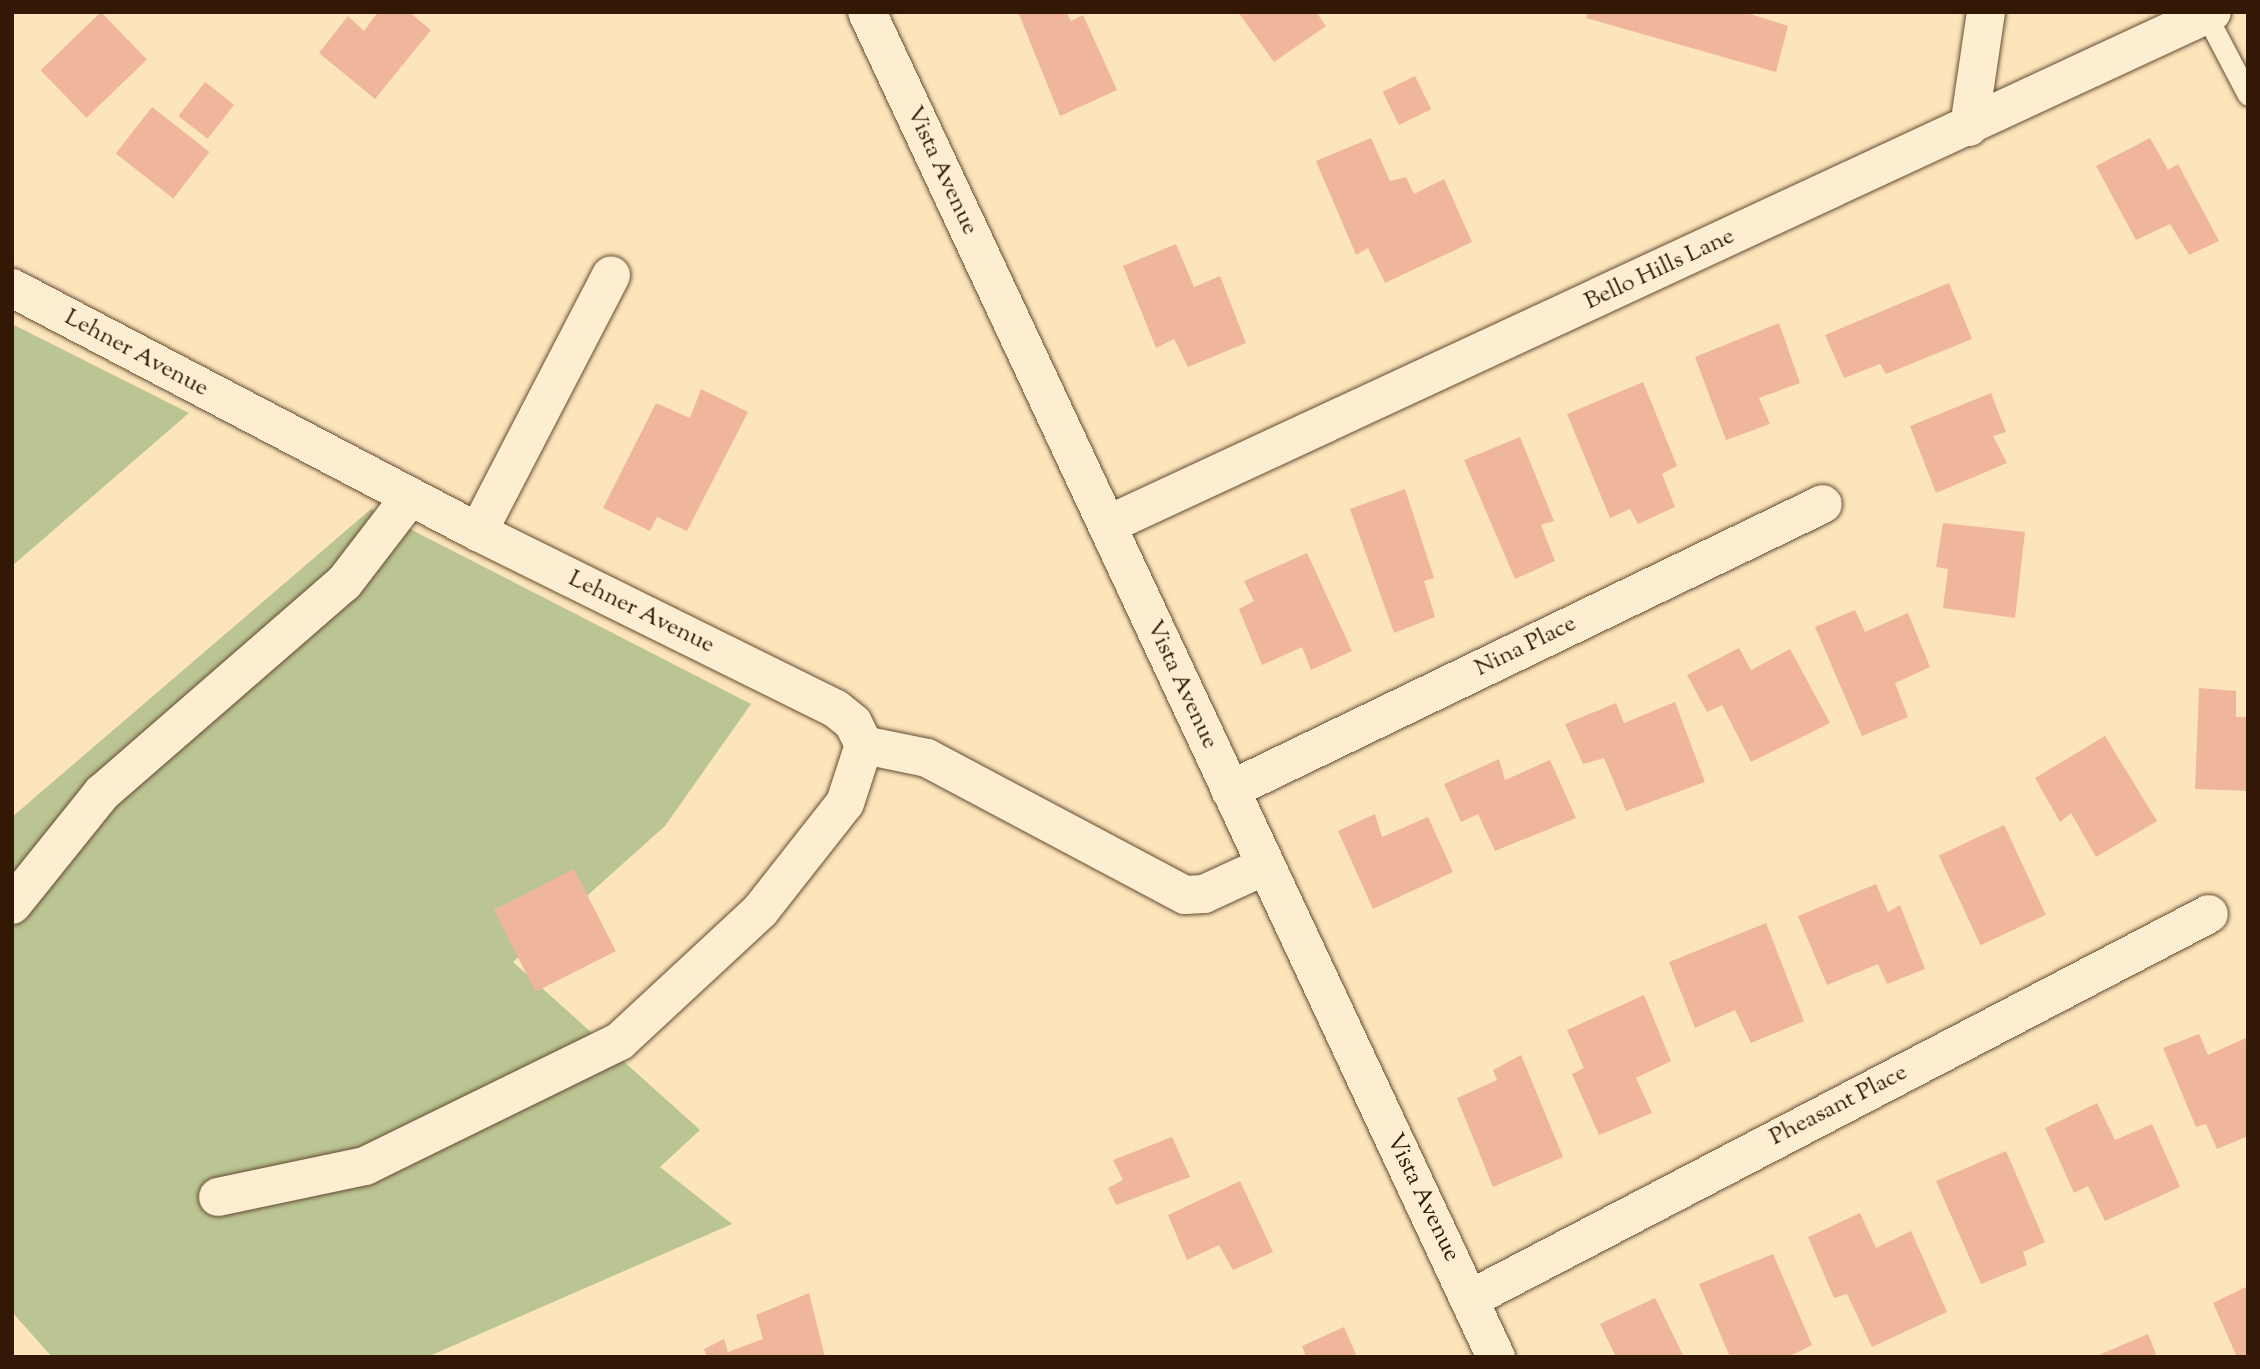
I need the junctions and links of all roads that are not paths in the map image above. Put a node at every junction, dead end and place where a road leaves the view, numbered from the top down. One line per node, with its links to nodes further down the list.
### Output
1 (1986, 12): 5 (street)
2 (2209, 14): 4 (lane); 5 (street, Bello Hills Lane)
3 (873, 15): 10 (street, Vista Avenue)
4 (2248, 95)
5 (1969, 127): 10 (street, Bello Hills Lane)
6 (611, 275): 11 (street)
7 (12, 288): 8 (street, Lehner Avenue)
8 (410, 497): 11 (street, Lehner Avenue); 15 (street)
9 (1823, 504): 13 (street, Nina Place)
10 (1107, 525): 13 (street, Vista Avenue)
11 (478, 533): 12 (street, Lehner Avenue)
12 (864, 745): 14 (street); 17 (street)
13 (1230, 790): 14 (street, Vista Avenue)
14 (1265, 866): 18 (street, Vista Avenue)
15 (12, 905)
16 (2209, 914): 18 (street, Pheasant Place)
17 (218, 1197)
18 (1470, 1298): 19 (street, Vista Avenue)
19 (1496, 1357)

